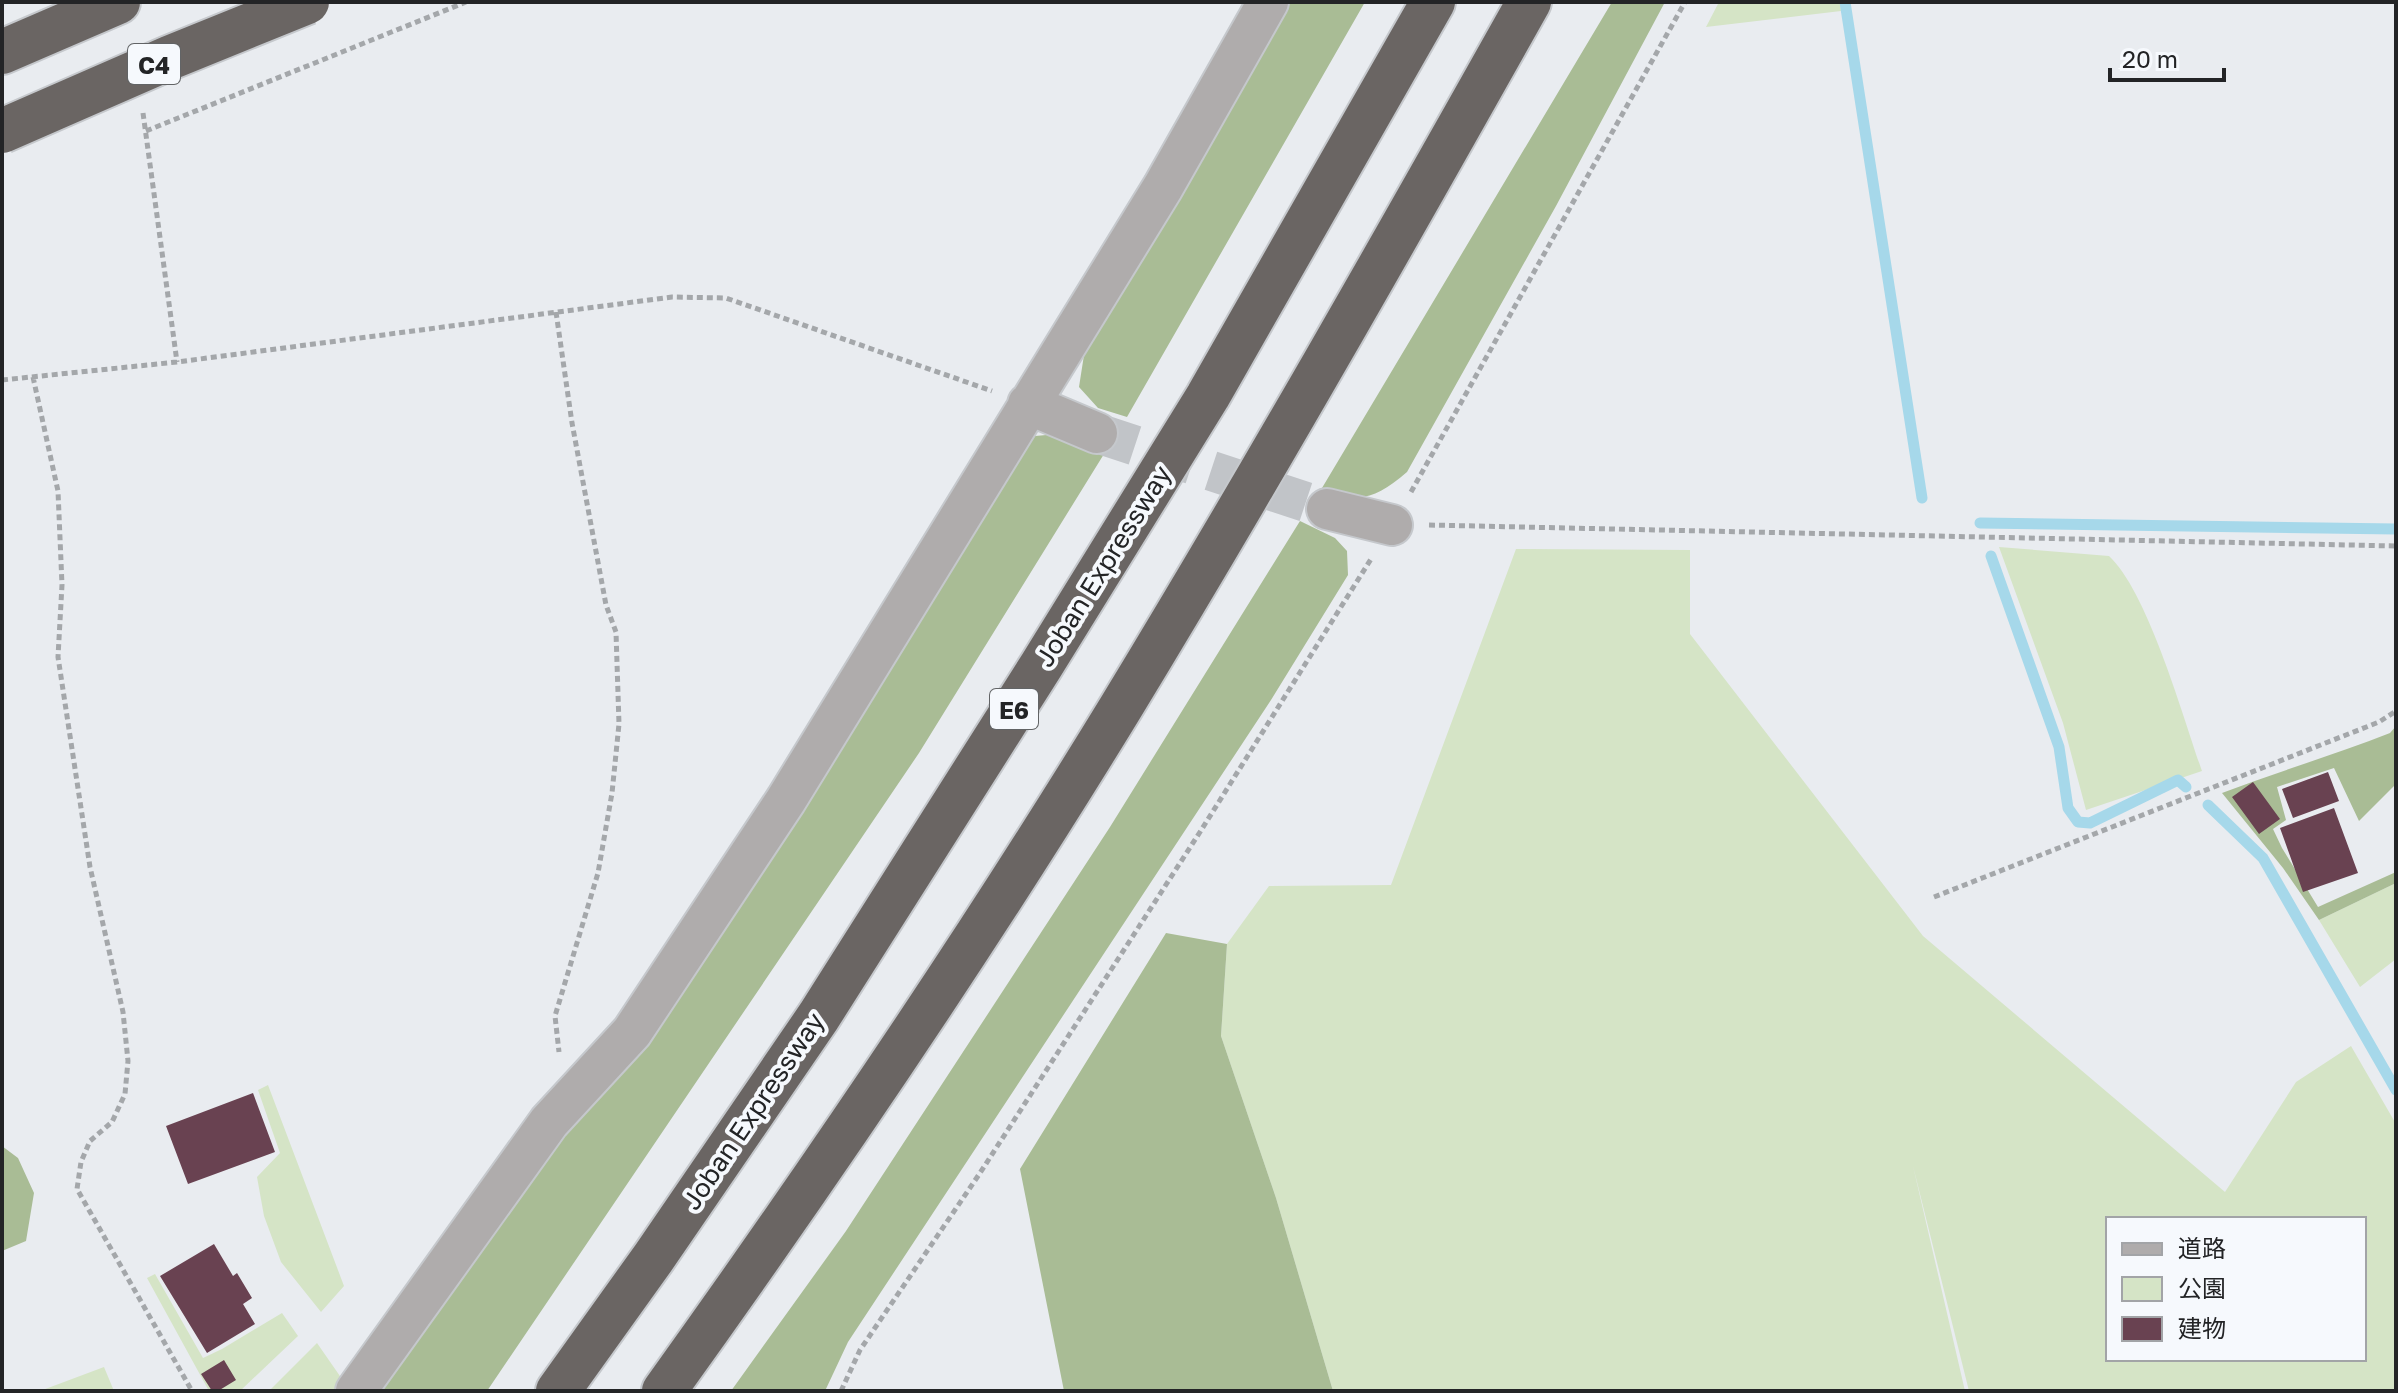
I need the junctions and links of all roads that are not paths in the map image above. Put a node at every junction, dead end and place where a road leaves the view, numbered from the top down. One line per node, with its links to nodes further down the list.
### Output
1 (118, 2): 6 (highway)
2 (307, 2): 7 (highway, C4, bridge)
3 (1268, 2): 8 (street)
4 (1433, 2): 13 (highway, Joban Expressway / E6)
5 (1529, 2): 14 (highway)
6 (2, 52)
7 (2, 131)
8 (1028, 404): 9 (street); 12 (street)
9 (1097, 433)
10 (1327, 509): 11 (street)
11 (1392, 525)
12 (356, 1391)
13 (558, 1391)
14 (664, 1391)

